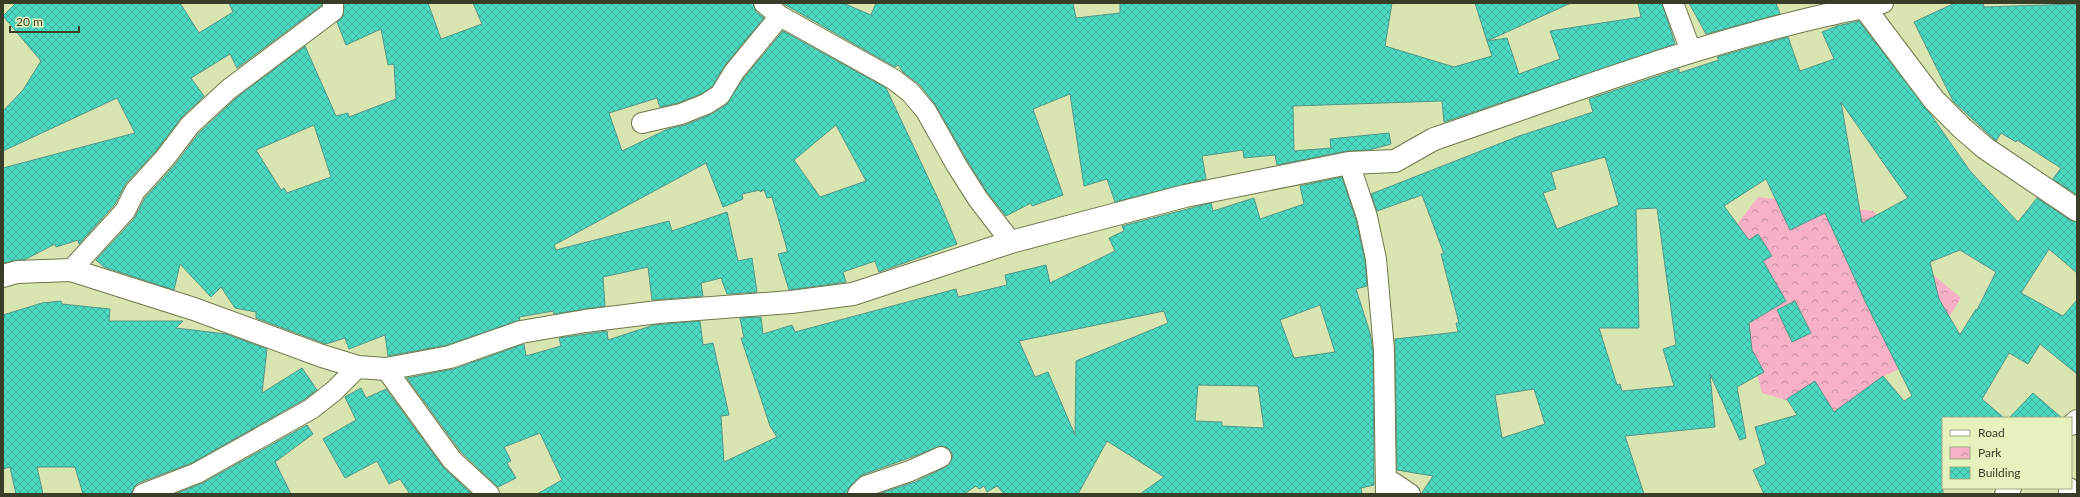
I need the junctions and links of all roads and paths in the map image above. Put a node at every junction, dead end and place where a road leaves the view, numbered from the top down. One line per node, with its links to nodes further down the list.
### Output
1 (333, 3): 11 (street)
2 (764, 3): 5 (street)
3 (1673, 3): 6 (street)
4 (1873, 5): 6 (street); 9 (street)
5 (780, 16): 7 (street); 10 (street)
6 (1691, 52): 8 (street)
7 (642, 123)
8 (1349, 163): 10 (street); 16 (street)
9 (2077, 210)
10 (1011, 242): 14 (street)
11 (71, 270): 12 (street); 13 (street)
12 (3, 276)
13 (358, 367): 14 (street); 17 (street)
14 (386, 369): 18 (street)
15 (941, 457): 19 (street)
16 (1386, 486): 20 (street)
17 (143, 494)
18 (489, 494)
19 (858, 494)
20 (1410, 494)

